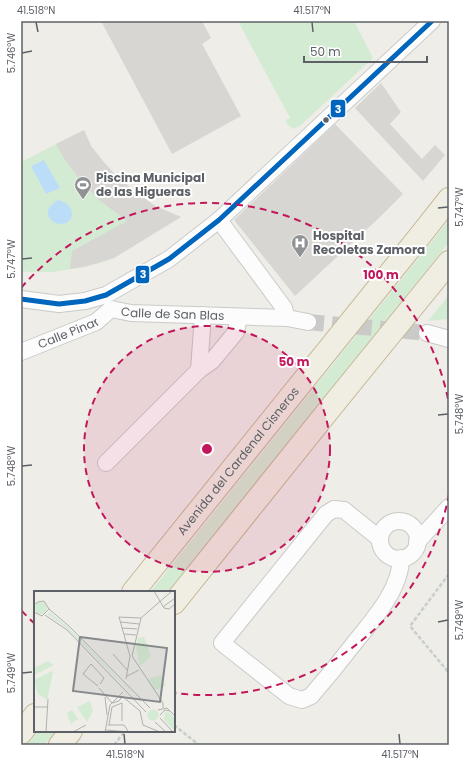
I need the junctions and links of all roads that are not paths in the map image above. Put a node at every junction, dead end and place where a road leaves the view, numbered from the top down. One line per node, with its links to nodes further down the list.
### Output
1 (432, 21): 3 (street)
2 (449, 199): 20 (highway, Avenida del Cardenal Cisneros)
3 (219, 220): 6 (street); 9 (street)
4 (449, 262): 21 (highway)
5 (21, 299): 6 (street, Calle de San Blas)
6 (108, 302): 7 (street, Calle de San Blas); 13 (street, Calle Pinar)
7 (203, 315): 8 (street, Calle de San Blas); 14 (street)
8 (239, 317): 9 (street, Calle de San Blas); 14 (street)
9 (287, 318): 10 (street, Calle de San Blas)
10 (308, 322)
11 (427, 333): 12 (street)
12 (449, 339)
13 (21, 352)
14 (199, 370): 15 (street)
15 (106, 463)
16 (449, 507): 18 (street)
17 (380, 539): 18 (street); 19 (street); 19 (street)
18 (418, 542): 19 (street)
19 (401, 558)
20 (134, 591)
21 (175, 602)
22 (34, 716): 24 (highway)
23 (71, 732): 25 (highway)
24 (21, 733)
25 (60, 745)

